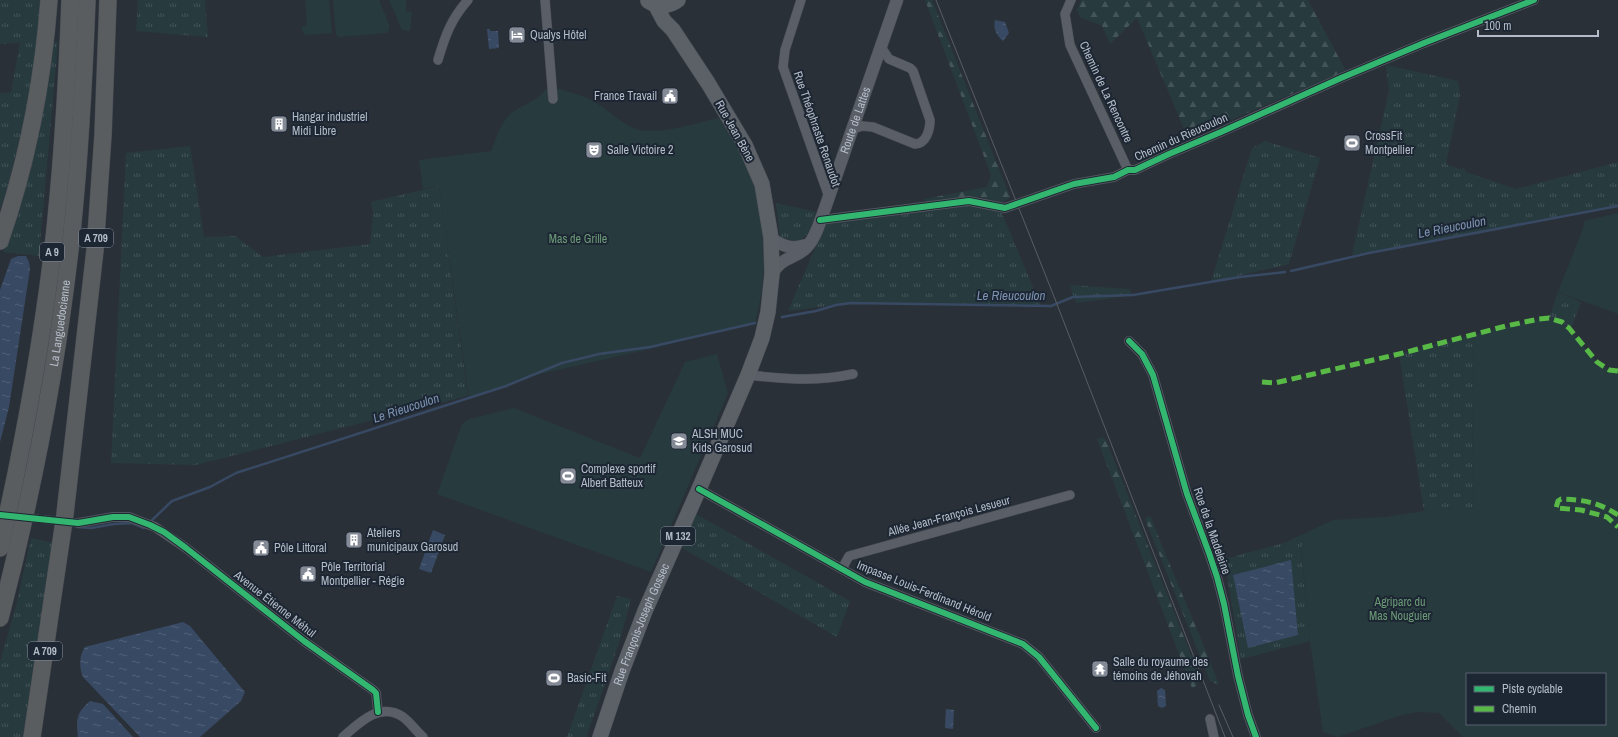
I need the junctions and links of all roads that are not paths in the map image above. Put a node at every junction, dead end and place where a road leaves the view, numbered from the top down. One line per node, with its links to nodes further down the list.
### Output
1 (49, 0): 22 (highway)
2 (70, 0): 32 (highway, La Languedocienne / A 9)
3 (87, 0): 34 (highway, La Languedocienne / A 9)
4 (108, 0): 38 (highway, A 709)
5 (468, 0): 15 (street)
6 (545, 0): 16 (street)
7 (801, 0): 19 (street, Rue Théophraste Renaudot)
8 (897, 0): 14 (street, Route de Lattes)
9 (1071, 0): 18 (street, Chemin de La Rencontre)
10 (1534, 0): 18 (street, Chemin du Rieucoulon)
11 (677, 1): 12 (main road); 13 (main road)
12 (651, 2): 13 (main road, Rue Jean Bène)
13 (673, 30): 21 (main road, Rue Jean Bène)
14 (881, 47): 17 (street, Route de Lattes); 17 (street)
15 (438, 60)
16 (553, 99)
17 (853, 129): 19 (street, Route de Lattes)
18 (1128, 170): 20 (street, Chemin du Rieucoulon)
19 (829, 197): 20 (street, Route de Lattes)
20 (820, 220): 23 (street, Route de Lattes)
21 (771, 238): 23 (street); 24 (main road, Rue Jean Bène / M 132)
22 (0, 241)
23 (811, 241): 24 (street, Route de Lattes)
24 (772, 274): 25 (main road, Rue Jean Bène / M 132)
25 (762, 338): 28 (main road, Rue François-Joseph Gossec / M 132)
26 (1129, 341): 43 (street, Rue de la Madeleine)
27 (853, 374): 28 (street)
28 (748, 375): 29 (main road, Rue François-Joseph Gossec / M 132)
29 (699, 489): 33 (street, Impasse Louis-Ferdinand Hérold); 41 (main road, Rue François-Joseph Gossec / M 132)
30 (1070, 495): 33 (street, Allée Jean-François Lesueur)
31 (78, 523): 35 (street, Avenue Étienne Méhul)
32 (0, 548)
33 (842, 569): 37 (street, Impasse Louis-Ferdinand Hérold)
34 (0, 618)
35 (378, 712): 39 (street); 40 (street)
36 (1210, 719): 42 (street)
37 (1096, 728)
38 (32, 737)
39 (343, 737)
40 (423, 737)
41 (600, 737)
42 (1214, 737)
43 (1256, 737)

